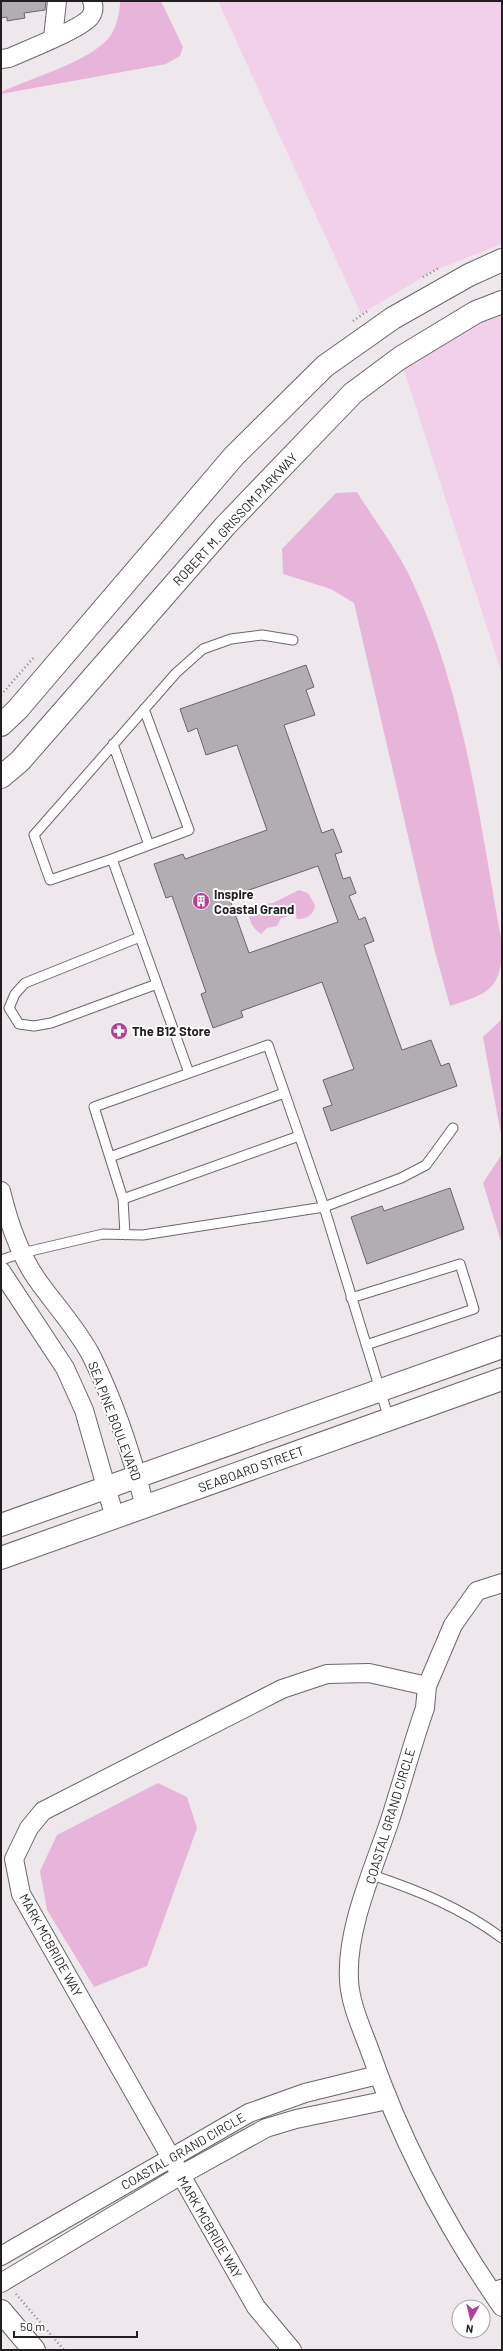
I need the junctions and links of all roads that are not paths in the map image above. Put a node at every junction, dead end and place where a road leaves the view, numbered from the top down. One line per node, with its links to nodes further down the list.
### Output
1 (57, 1): 3 (street)
2 (92, 1): 3 (street)
3 (53, 38): 4 (street)
4 (1, 59)
5 (502, 260): 9 (main road)
6 (502, 302): 11 (main road, ROBERT M. GRISSOM PARKWAY)
7 (293, 640): 8 (lane)
8 (144, 708): 10 (lane); 12 (lane)
9 (1, 725)
10 (113, 744): 12 (lane); 13 (lane)
11 (1, 777)
12 (149, 845): 13 (lane)
13 (112, 859): 14 (lane)
14 (140, 937): 15 (lane); 16 (lane)
15 (157, 984): 16 (lane); 17 (lane)
16 (5, 1009)
17 (189, 1073): 18 (lane); 21 (lane)
18 (284, 1092): 20 (lane); 21 (lane)
19 (453, 1128): 24 (lane)
20 (299, 1136): 23 (lane); 24 (lane)
21 (110, 1157): 23 (lane)
22 (1, 1191): 26 (street, SEA PINE BOULEVARD)
23 (122, 1199): 25 (lane)
24 (324, 1207): 25 (lane); 29 (lane)
25 (125, 1235): 26 (lane)
26 (22, 1253): 27 (lane); 35 (street, SEA PINE BOULEVARD)
27 (1, 1260)
28 (1, 1271): 36 (street, SEA PINE BOULEVARD)
29 (351, 1298): 30 (lane); 30 (lane)
30 (366, 1345): 33 (lane)
31 (502, 1347): 33 (main road)
32 (502, 1379): 34 (main road, SEABOARD STREET)
33 (380, 1390): 34 (lane); 35 (main road)
34 (389, 1419): 37 (main road, SEABOARD STREET)
35 (137, 1477): 36 (main road); 37 (street, SEA PINE BOULEVARD)
36 (106, 1487): 38 (street, SEA PINE BOULEVARD); 39 (main road)
37 (145, 1507): 38 (main road, SEABOARD STREET)
38 (115, 1518): 40 (main road, SEABOARD STREET)
39 (1, 1525)
40 (1, 1558)
41 (502, 1583): 42 (street, COASTAL GRAND CIRCLE)
42 (427, 1686): 43 (street, COASTAL GRAND CIRCLE); 47 (street, MARK MCBRIDE WAY)
43 (372, 1874): 44 (lane); 45 (street, COASTAL GRAND CIRCLE)
44 (502, 1938)
45 (378, 2075): 46 (street, COASTAL GRAND CIRCLE); 47 (street, COASTAL GRAND CIRCLE)
46 (388, 2100): 48 (street); 51 (street, COASTAL GRAND CIRCLE)
47 (171, 2158): 48 (street, MARK MCBRIDE WAY); 49 (street, COASTAL GRAND CIRCLE)
48 (181, 2175): 50 (street); 55 (street, MARK MCBRIDE WAY)
49 (1, 2256)
50 (2, 2282)
51 (495, 2286): 52 (street, COASTAL GRAND CIRCLE)
52 (502, 2307)
53 (1, 2311): 54 (main road)
54 (34, 2350)
55 (292, 2350)

